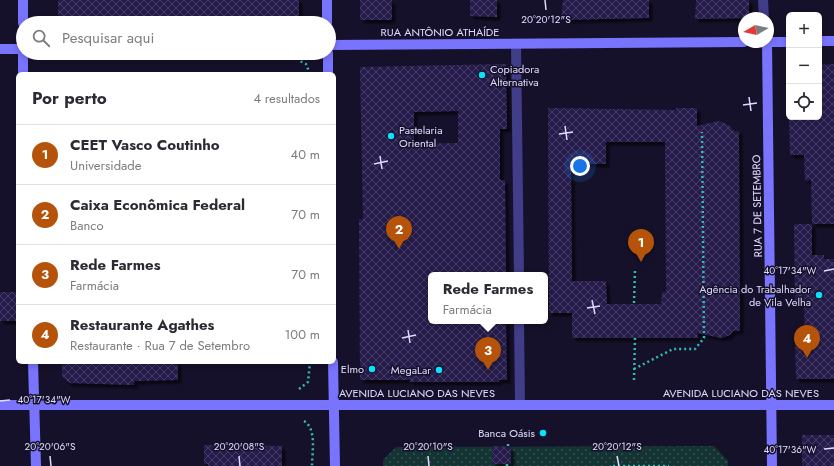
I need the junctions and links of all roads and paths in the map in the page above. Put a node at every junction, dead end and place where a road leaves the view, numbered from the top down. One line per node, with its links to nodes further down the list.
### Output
1 (24, 0): 5 (main road)
2 (327, 0): 6 (main road)
3 (763, 0): 4 (street)
4 (764, 12)
5 (23, 16)
6 (328, 16)
7 (822, 41): 8 (main road)
8 (834, 41)
9 (738, 42): 12 (main road, RUA ANTÔNIO ATHAÍDE)
10 (774, 42): 11 (main road)
11 (786, 42)
12 (516, 44): 13 (main road, RUA ANTÔNIO ATHAÍDE); 25 (street)
13 (336, 45)
14 (768, 48): 39 (main road, RUA 7 DE SETEMBRO)
15 (0, 49): 16 (main road)
16 (16, 49)
17 (23, 60): 20 (main road)
18 (298, 60): 21 (path)
19 (328, 60): 22 (main road)
20 (24, 72)
21 (309, 72)
22 (328, 72)
23 (702, 132): 32 (path)
24 (635, 269): 26 (path)
25 (519, 272)
26 (634, 304)
27 (519, 324): 38 (street)
28 (634, 338): 32 (path)
29 (33, 364): 36 (main road)
30 (310, 364): 37 (path)
31 (333, 364): 34 (main road)
32 (634, 369): 33 (path)
33 (634, 380)
34 (334, 404): 37 (main road, AVENIDA LUCIANO DAS NEVES); 38 (main road, AVENIDA LUCIANO DAS NEVES); 43 (main road)
35 (0, 405): 36 (main road, AVENIDA LUCIANO DAS NEVES)
36 (35, 405): 37 (main road, AVENIDA LUCIANO DAS NEVES); 41 (main road)
37 (300, 405): 42 (path)
38 (520, 405): 39 (main road, AVENIDA LUCIANO DAS NEVES)
39 (772, 405): 40 (main road, AVENIDA LUCIANO DAS NEVES); 46 (main road, RUA 7 DE SETEMBRO)
40 (834, 405)
41 (36, 466)
42 (312, 466)
43 (335, 466)
44 (613, 466): 45 (path)
45 (669, 466)
46 (772, 466)

